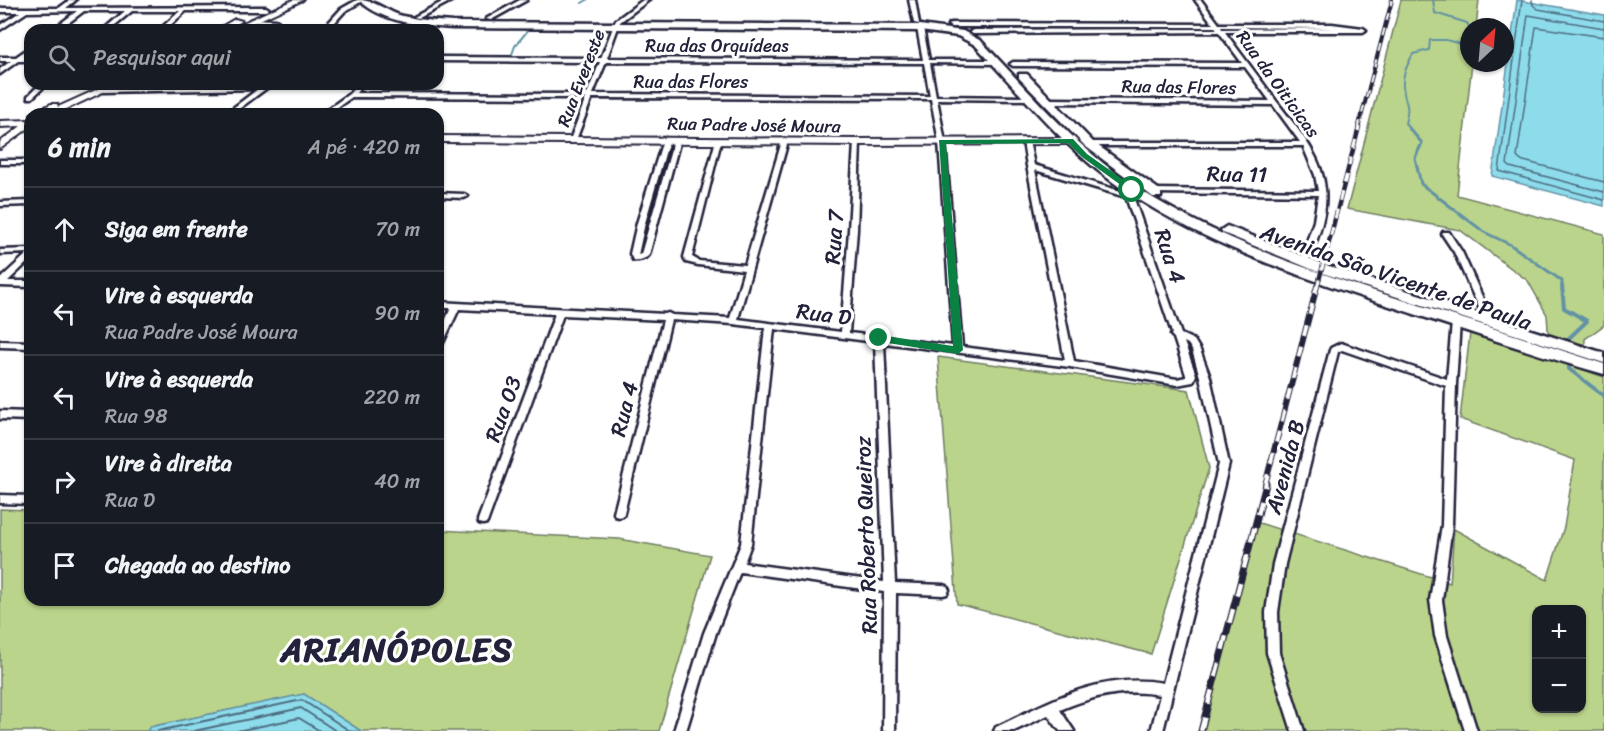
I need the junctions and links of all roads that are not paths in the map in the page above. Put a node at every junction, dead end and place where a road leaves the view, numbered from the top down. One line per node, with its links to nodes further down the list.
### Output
1 (73, 0): 19 (street)
2 (173, 0): 13 (street)
3 (234, 0): 15 (street)
4 (286, 0): 16 (street)
5 (299, 0): 23 (street)
6 (362, 0): 24 (main road); 32 (street)
7 (376, 0): 24 (main road)
8 (450, 0): 24 (street)
9 (524, 0): 22 (street)
10 (646, 0): 25 (street)
11 (912, 0): 35 (street)
12 (1198, 0): 38 (street, Rua da Oiticicas)
13 (163, 9): 14 (street); 21 (street)
14 (185, 9): 15 (street); 28 (street)
15 (224, 9): 16 (street)
16 (266, 9): 29 (street)
17 (0, 10): 18 (street)
18 (26, 10): 19 (street); 37 (street)
19 (60, 10): 20 (street)
20 (82, 10): 21 (street); 26 (street)
21 (130, 10): 27 (street)
22 (489, 20): 24 (main road); 25 (main road)
23 (252, 21): 30 (street); 31 (street)
24 (413, 23): 33 (main road)
25 (618, 23): 34 (main road); 35 (main road); 45 (street, Rua Evereste)
26 (63, 24)
27 (113, 24)
28 (169, 24)
29 (232, 24)
30 (245, 24)
31 (274, 24)
32 (330, 24)
33 (439, 24)
34 (444, 24)
35 (919, 25): 39 (main road); 46 (street)
36 (1101, 27): 38 (street); 39 (street); 39 (street)
37 (0, 28)
38 (1219, 28): 38 (street); 49 (street, Rua da Oiticicas)
39 (961, 30): 47 (main road, Avenida São Vicente de Paula); 48 (main road, Avenida São Vicente de Paula)
40 (24, 54): 42 (street)
41 (0, 59): 42 (street)
42 (18, 59): 43 (street); 50 (street)
43 (24, 59)
44 (444, 59): 45 (street, Rua das Orquídeas)
45 (603, 60): 46 (street, Rua das Orquídeas); 59 (street, Rua Evereste)
46 (927, 62): 47 (street, Rua das Orquídeas); 61 (street)
47 (997, 62): 51 (main road, Avenida São Vicente de Paula)
48 (1013, 64): 49 (street); 51 (main road, Avenida São Vicente de Paula)
49 (1245, 65): 63 (street, Rua da Oiticicas)
50 (0, 72)
51 (1023, 82): 60 (main road, Avenida São Vicente de Paula); 62 (main road, Avenida São Vicente de Paula)
52 (38, 90): 58 (street)
53 (95, 90): 64 (street)
54 (96, 90): 65 (street)
55 (261, 90): 66 (street)
56 (356, 90): 57 (street)
57 (351, 95): 59 (street, Rua das Flores); 67 (street)
58 (30, 97)
59 (590, 97): 61 (street, Rua das Flores); 73 (street, Rua Evereste)
60 (1031, 98): 61 (street, Rua das Flores); 79 (main road, Avenida São Vicente de Paula)
61 (934, 99): 81 (street)
62 (1048, 101): 63 (street, Rua das Flores); 82 (main road, Avenida São Vicente de Paula)
63 (1274, 103): 83 (street, Rua da Oiticicas)
64 (50, 108)
65 (61, 108)
66 (236, 108)
67 (333, 108)
68 (24, 124): 69 (street)
69 (5, 125): 71 (street)
70 (24, 126): 84 (street)
71 (0, 135)
72 (444, 139): 73 (street, Rua Padre José Moura)
73 (573, 140): 74 (street, Rua Padre José Moura)
74 (666, 140): 75 (street, Rua Padre José Moura); 88 (street)
75 (677, 140): 76 (street, Rua Padre José Moura); 89 (street)
76 (718, 141): 77 (street, Rua Padre José Moura); 104 (street)
77 (785, 141): 80 (street, Rua Padre José Moura); 104 (street)
78 (1026, 141): 79 (street, Rua Padre José Moura); 81 (street, Rua Padre José Moura); 87 (street)
79 (1070, 141): 91 (main road, Avenida São Vicente de Paula)
80 (856, 142): 81 (street, Rua Padre José Moura); 116 (street, Rua 7)
81 (942, 142): 122 (street)
82 (1089, 144): 83 (street); 90 (main road, Avenida São Vicente de Paula)
83 (1305, 144): 92 (street, Rua da Oiticicas)
84 (0, 146)
85 (0, 162): 86 (street)
86 (24, 162)
87 (1030, 166): 91 (street); 124 (street)
88 (653, 181): 89 (street); 97 (street)
89 (666, 182): 98 (street)
90 (1152, 191): 92 (street, Rua 11); 103 (main road, Avenida São Vicente de Paula)
91 (1130, 193): 113 (main road, Avenida São Vicente de Paula); 117 (street, Rua 4)
92 (1322, 193): 103 (street, Rua da Oiticicas)
93 (444, 195): 94 (street)
94 (464, 196)
95 (24, 203): 96 (street)
96 (0, 204)
97 (641, 223): 98 (street); 98 (street)
98 (654, 223)
99 (1446, 234): 112 (street)
100 (24, 251): 101 (street)
101 (0, 252)
102 (24, 261): 105 (street)
103 (1304, 262): 112 (main road, Avenida São Vicente de Paula)
104 (748, 268): 111 (street)
105 (0, 283): 106 (street)
106 (24, 284)
107 (444, 305): 108 (street, Rua D)
108 (456, 306): 109 (street, Rua D); 115 (street)
109 (560, 312): 110 (street, Rua D); 132 (street, Rua 03)
110 (668, 316): 111 (street, Rua D); 131 (street, Rua 4)
111 (733, 321): 114 (street, Rua D)
112 (1489, 321): 121 (main road, Avenida São Vicente de Paula)
113 (1456, 322): 121 (main road, Avenida São Vicente de Paula); 126 (street)
114 (770, 325): 116 (street, Rua D); 133 (street)
115 (444, 332)
116 (845, 334): 118 (street, Rua D)
117 (1175, 335): 124 (street, Rua D); 136 (street)
118 (879, 338): 122 (street, Rua D); 134 (street, Rua Roberto Queiroz)
119 (0, 344): 120 (street)
120 (24, 345)
121 (1545, 345): 123 (main road, Avenida São Vicente de Paula); 125 (main road, Avenida São Vicente de Paula)
122 (958, 350): 124 (street, Rua D)
123 (1604, 358)
124 (1070, 364)
125 (1604, 369)
126 (1451, 384): 143 (street, Avenida B); 144 (street)
127 (0, 415): 128 (street)
128 (24, 416)
129 (0, 499): 130 (street)
130 (24, 500)
131 (619, 513)
132 (483, 520)
133 (738, 567): 134 (street); 138 (street)
134 (890, 588): 135 (street); 139 (street, Rua Roberto Queiroz)
135 (944, 590)
136 (1166, 690): 137 (street); 142 (street)
137 (1052, 708): 140 (street); 141 (street)
138 (680, 731)
139 (889, 731)
140 (1000, 731)
141 (1068, 731)
142 (1158, 731)
143 (1298, 731)
144 (1471, 731)

